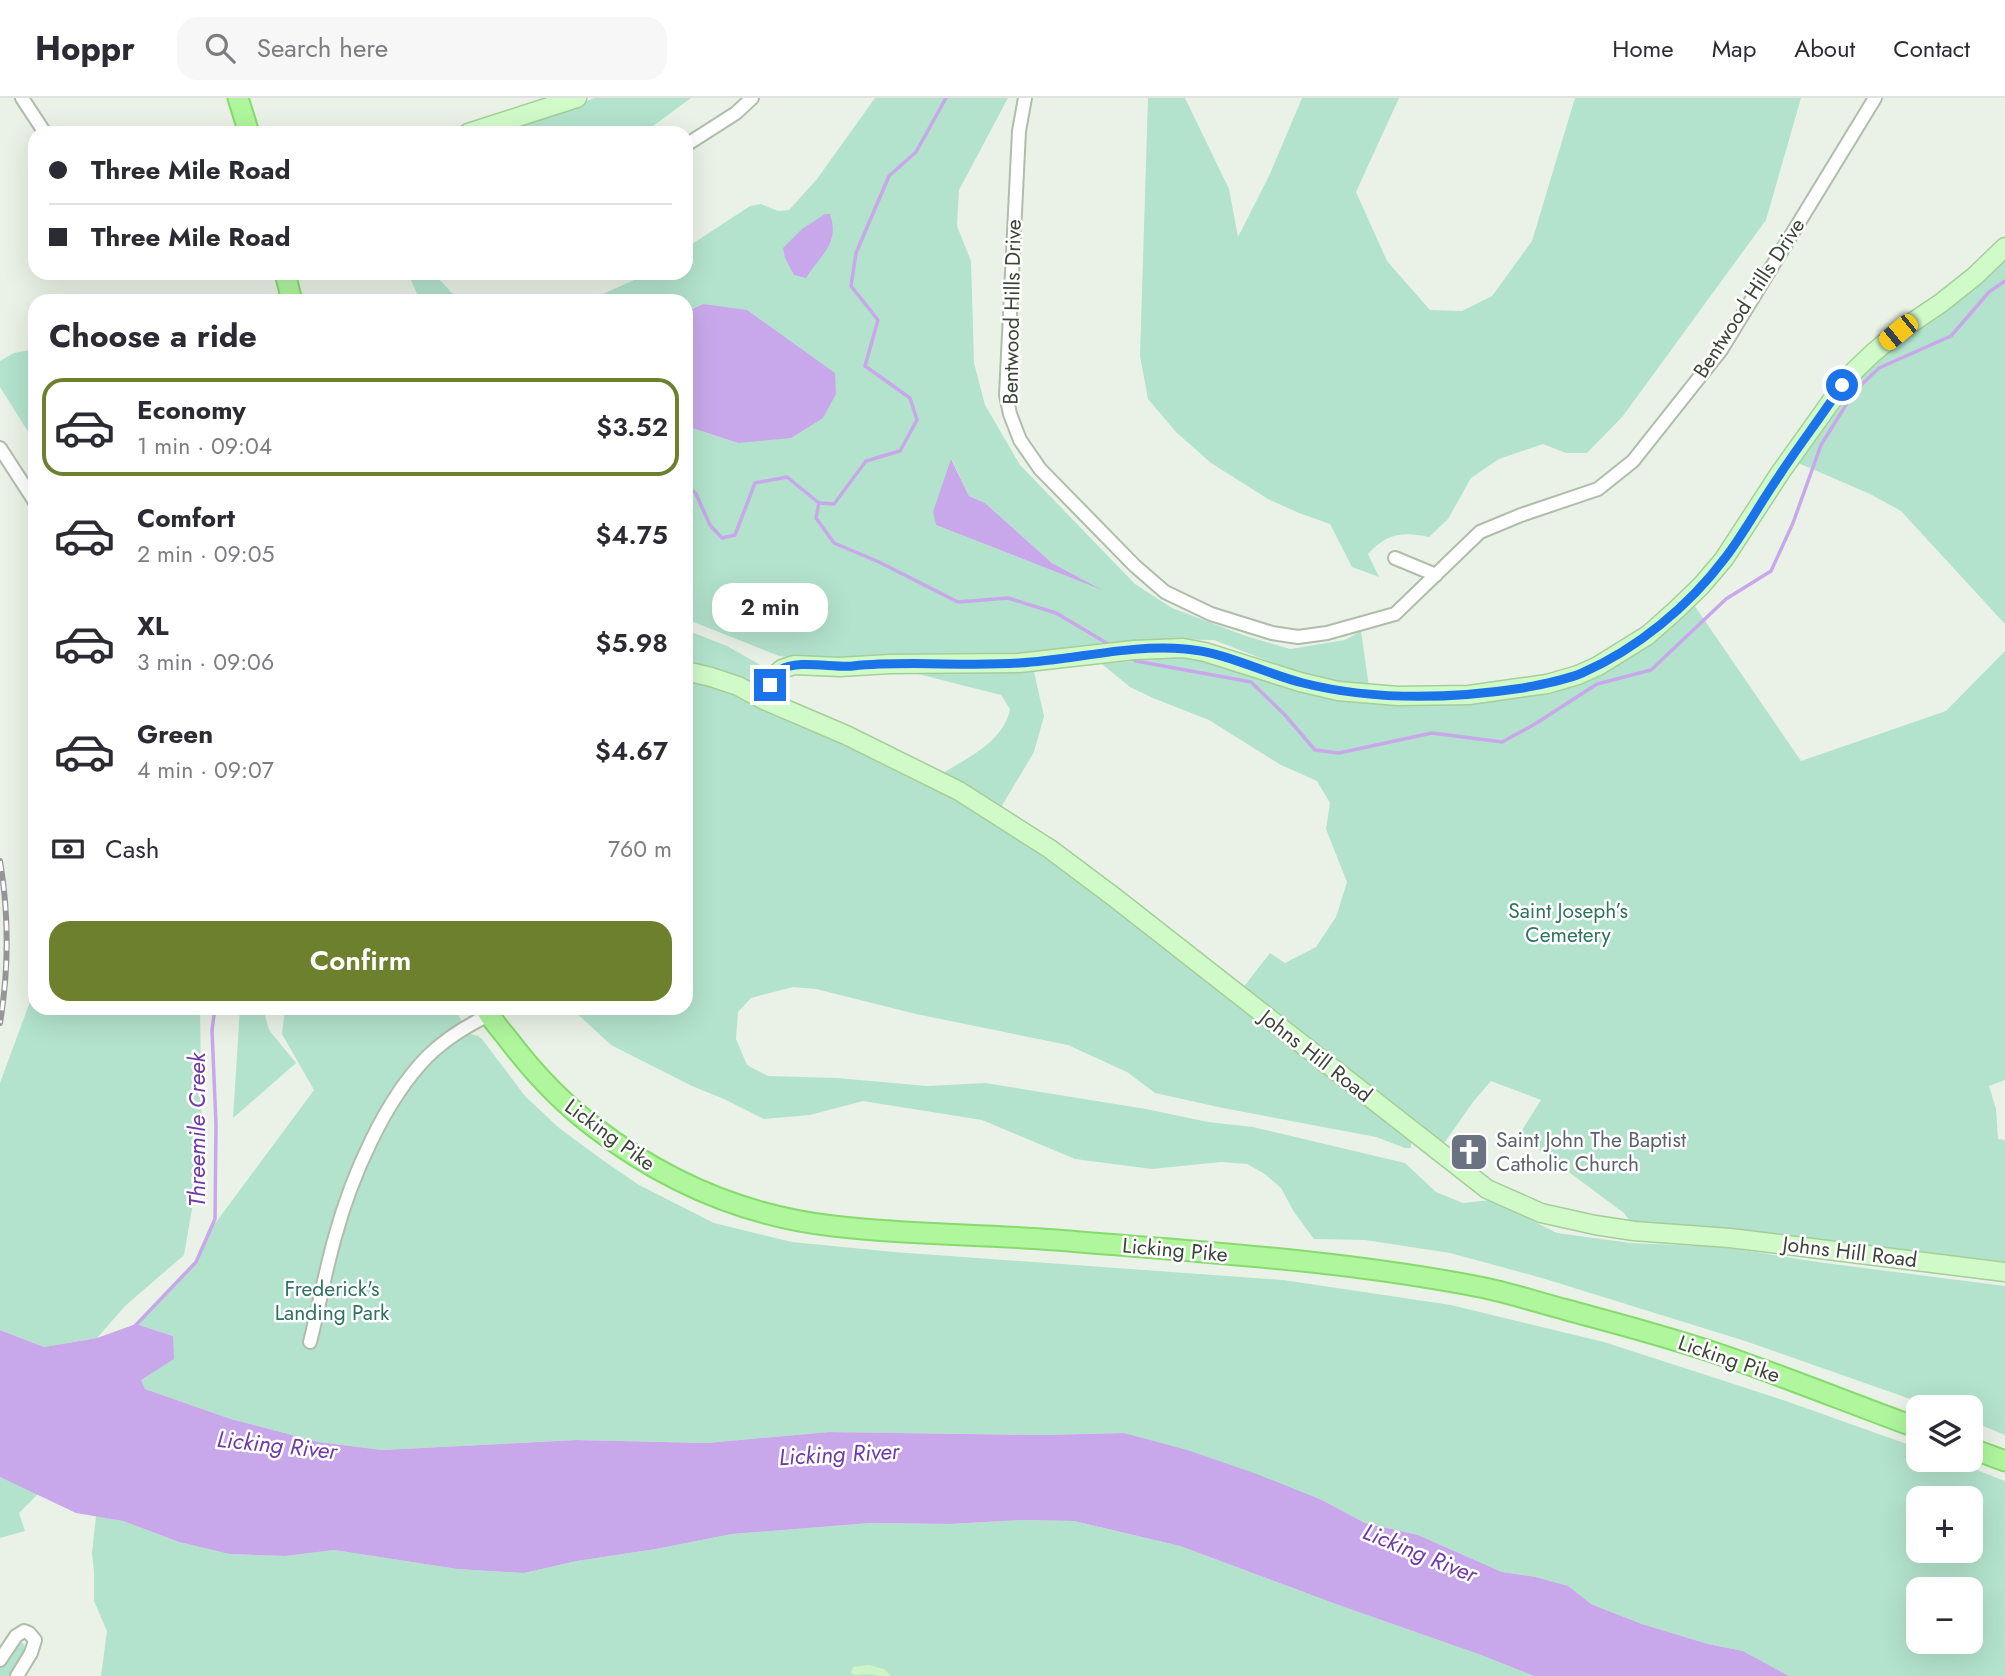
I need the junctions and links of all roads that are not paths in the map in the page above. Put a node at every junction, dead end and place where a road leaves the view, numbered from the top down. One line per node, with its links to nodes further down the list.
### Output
1 (22, 98): 7 (street)
2 (238, 98): 8 (main road)
3 (577, 98): 9 (main road)
4 (752, 98): 10 (street)
5 (1025, 98): 15 (street, Bentwood Hills Drive)
6 (1875, 98): 15 (street, Bentwood Hills Drive)
7 (40, 126)
8 (247, 126)
9 (490, 126)
10 (693, 141)
11 (2005, 247): 17 (main road)
12 (0, 448): 13 (street)
13 (28, 491)
14 (1395, 558): 15 (street)
15 (1436, 575)
16 (693, 673): 17 (main road, Johns Hill Road)
17 (764, 700): 20 (main road, Johns Hill Road)
18 (481, 1015): 21 (street)
19 (490, 1015): 22 (main road, Licking Pike)
20 (2005, 1272)
21 (310, 1342)
22 (1906, 1424)
23 (1983, 1453): 24 (main road)
24 (2005, 1461)
25 (0, 1660): 26 (street)
26 (17, 1676)

